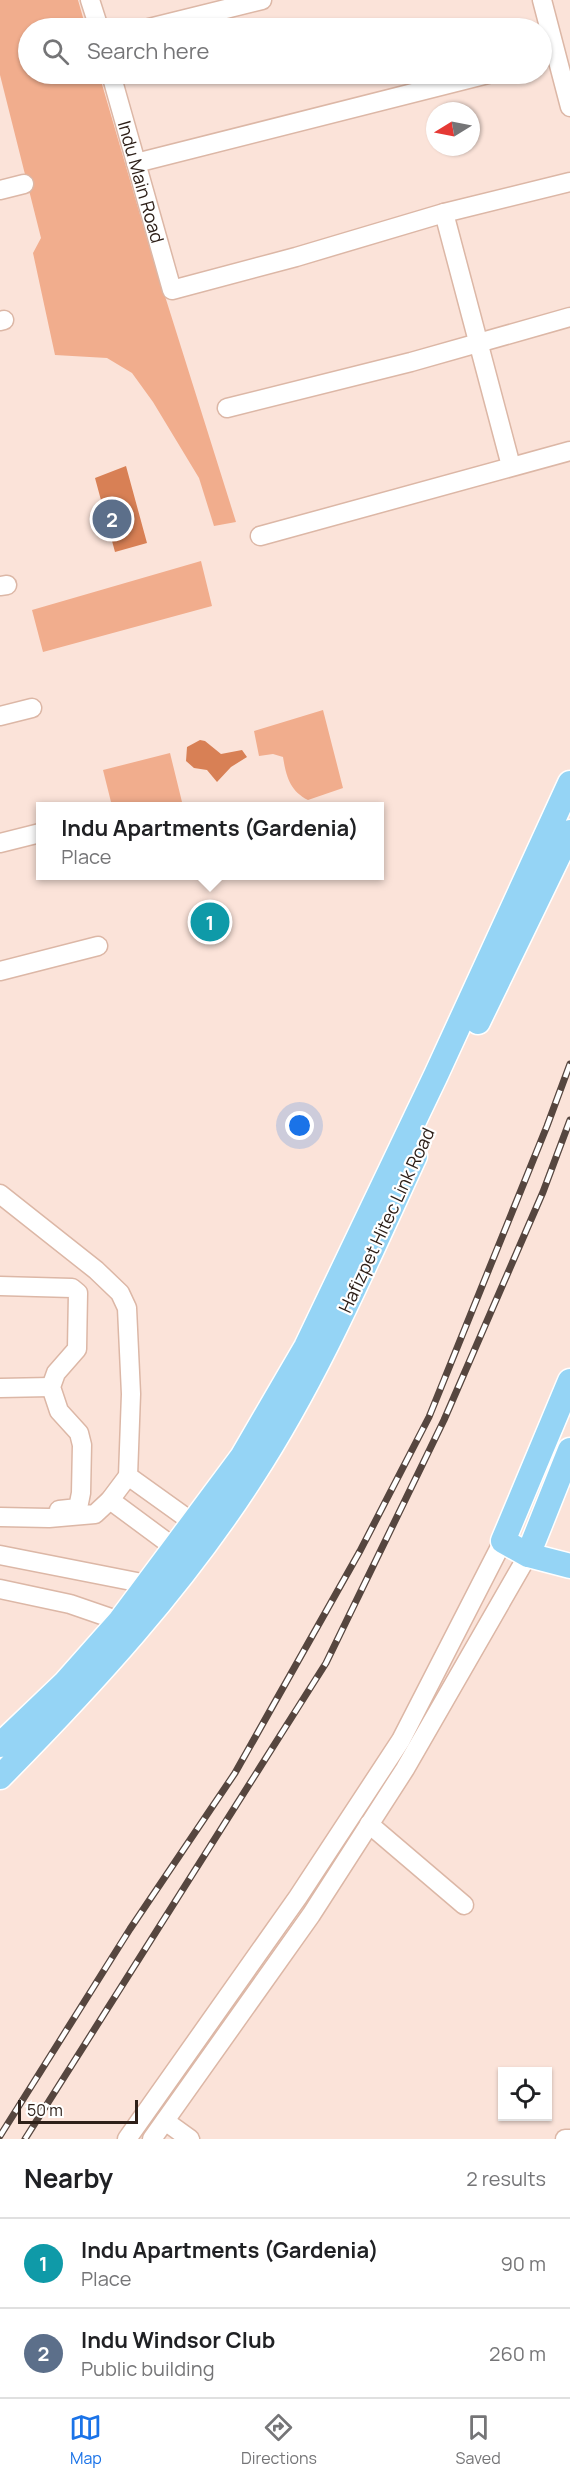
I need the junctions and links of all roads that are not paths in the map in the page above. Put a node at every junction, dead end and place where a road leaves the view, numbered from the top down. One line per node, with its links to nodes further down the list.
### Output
1 (90, 0): 4 (street)
2 (262, 0): 5 (street)
3 (542, 0): 6 (street)
4 (96, 18)
5 (189, 18)
6 (544, 18)
7 (552, 65): 10 (street)
8 (114, 84): 11 (street, Indu Main Road)
9 (449, 84): 11 (street)
10 (570, 106)
11 (136, 163): 15 (street, Indu Main Road)
12 (570, 182): 15 (street)
13 (24, 184): 14 (street)
14 (0, 189)
15 (444, 213): 17 (street)
16 (570, 317): 17 (street)
17 (480, 341): 18 (street); 20 (street)
18 (227, 408)
19 (570, 451): 20 (street)
20 (511, 466): 21 (street)
21 (260, 536)
22 (32, 708): 23 (street)
23 (0, 716)
24 (570, 783): 40 (main road)
25 (570, 832): 40 (main road, Hafizpet Hitec Link Road)
26 (36, 834): 27 (street)
27 (0, 843)
28 (98, 946): 29 (street)
29 (0, 970)
30 (0, 1194): 36 (street)
31 (0, 1287): 33 (street)
32 (570, 1381): 41 (main road)
33 (51, 1387): 34 (street); 38 (street)
34 (0, 1388)
35 (570, 1450): 44 (main road)
36 (128, 1476): 37 (street); 40 (street)
37 (110, 1500): 39 (street); 42 (street)
38 (0, 1508)
39 (0, 1517)
40 (203, 1529): 42 (main road, Hafizpet Hitec Link Road)
41 (503, 1541): 44 (main road); 55 (street)
42 (183, 1554): 46 (main road, Hafizpet Hitec Link Road)
43 (0, 1555): 46 (street)
44 (528, 1555): 45 (main road); 52 (street)
45 (570, 1566)
46 (158, 1586): 48 (main road, Hafizpet Hitec Link Road)
47 (0, 1589): 48 (street)
48 (129, 1624): 49 (main road, Hafizpet Hitec Link Road)
49 (72, 1690): 50 (main road); 51 (main road)
50 (0, 1745)
51 (0, 1777)
52 (369, 1824): 53 (street); 54 (street)
53 (464, 1905)
54 (165, 2121): 56 (street); 57 (street)
55 (127, 2139)
56 (152, 2139)
57 (190, 2139)
58 (565, 2139): 59 (street)
59 (570, 2139)

